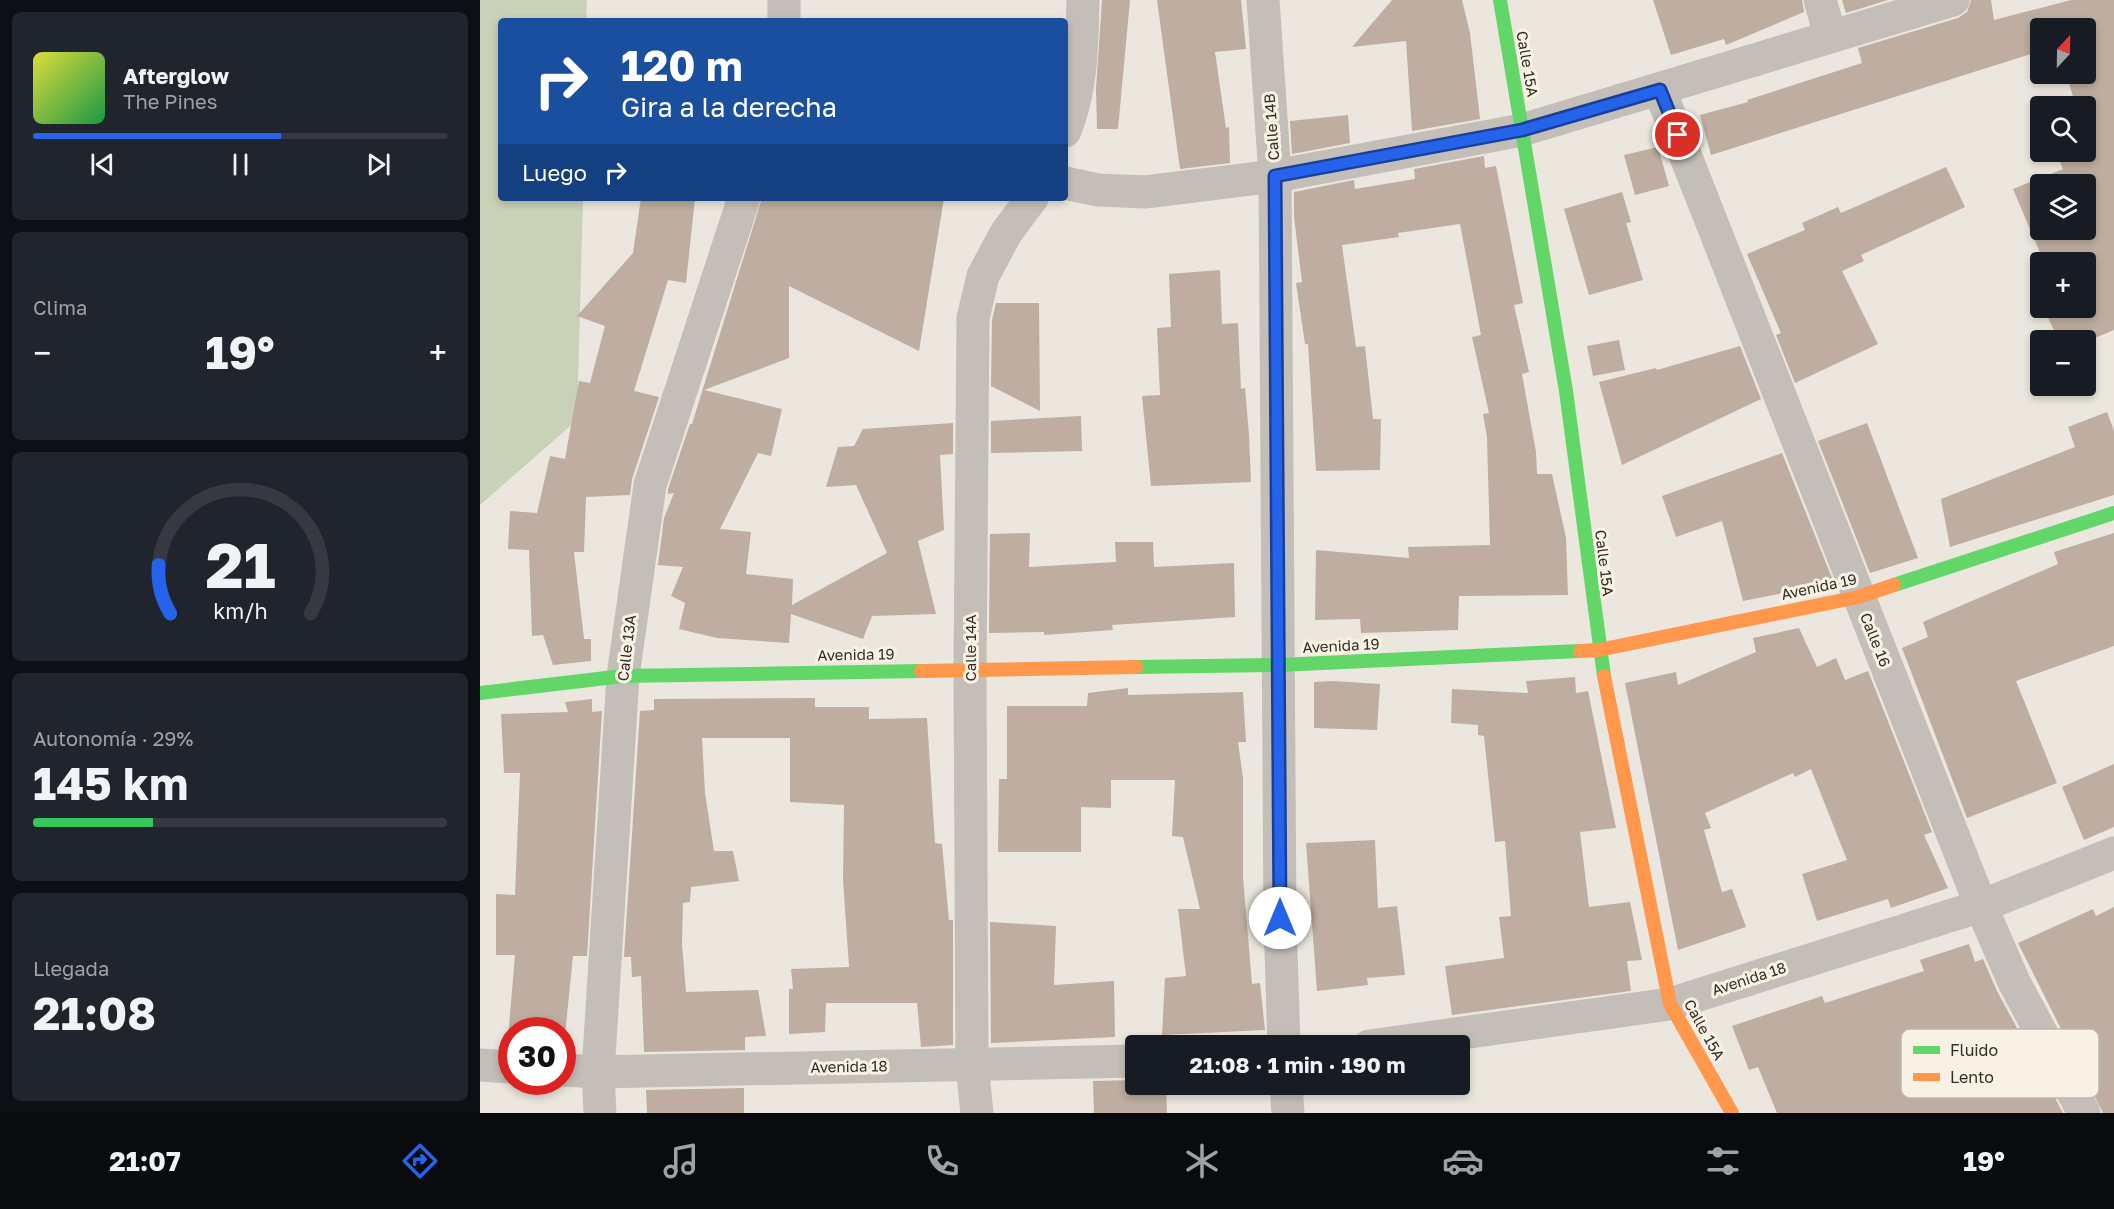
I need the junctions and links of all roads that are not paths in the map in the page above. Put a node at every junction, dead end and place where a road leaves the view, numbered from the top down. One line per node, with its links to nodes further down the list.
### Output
1 (784, 0): 7 (street)
2 (1083, 0): 10 (street)
3 (1263, 0): 12 (street, Calle 14B)
4 (1500, 0): 11 (street, Calle 15A)
5 (1820, 0): 8 (street)
6 (1953, 0): 8 (street)
7 (784, 18)
8 (1830, 35): 9 (street)
9 (1660, 90): 11 (street); 17 (street, Calle 16)
10 (1068, 123)
11 (1522, 130): 12 (street); 18 (street, Calle 15A)
12 (1275, 176): 13 (street); 19 (street, Calle 14B)
13 (1068, 184)
14 (743, 201): 21 (street, Calle 13A)
15 (1030, 201): 20 (street, Calle 14A)
16 (2114, 513): 17 (street, Avenida 19)
17 (1858, 597): 18 (street, Avenida 19); 24 (street, Calle 16)
18 (1599, 650): 19 (street, Avenida 19); 25 (street, Calle 15A)
19 (1280, 665): 20 (street, Avenida 19); 27 (street, Calle 14B)
20 (970, 670): 21 (street, Avenida 19); 31 (street, Calle 14A)
21 (623, 676): 22 (street, Avenida 19); 34 (street, Calle 13A)
22 (480, 693)
23 (2114, 853): 24 (street, Avenida 18)
24 (1981, 906): 25 (street, Avenida 18); 26 (street, Calle 16)
25 (1671, 1004): 28 (street, Avenida 18); 40 (street, Calle 15A)
26 (2039, 1029)
27 (1284, 1035)
28 (1448, 1035)
29 (1125, 1061): 31 (street, Avenida 18)
30 (480, 1065): 32 (street)
31 (972, 1065): 34 (street, Avenida 18); 38 (street, Calle 14A)
32 (498, 1066)
33 (576, 1071): 34 (street, Avenida 18)
34 (598, 1072): 37 (street, Calle 13A)
35 (1287, 1095): 39 (street)
36 (2076, 1098): 41 (street, Calle 16)
37 (600, 1113)
38 (977, 1113)
39 (1288, 1113)
40 (1732, 1113)
41 (2084, 1113)

